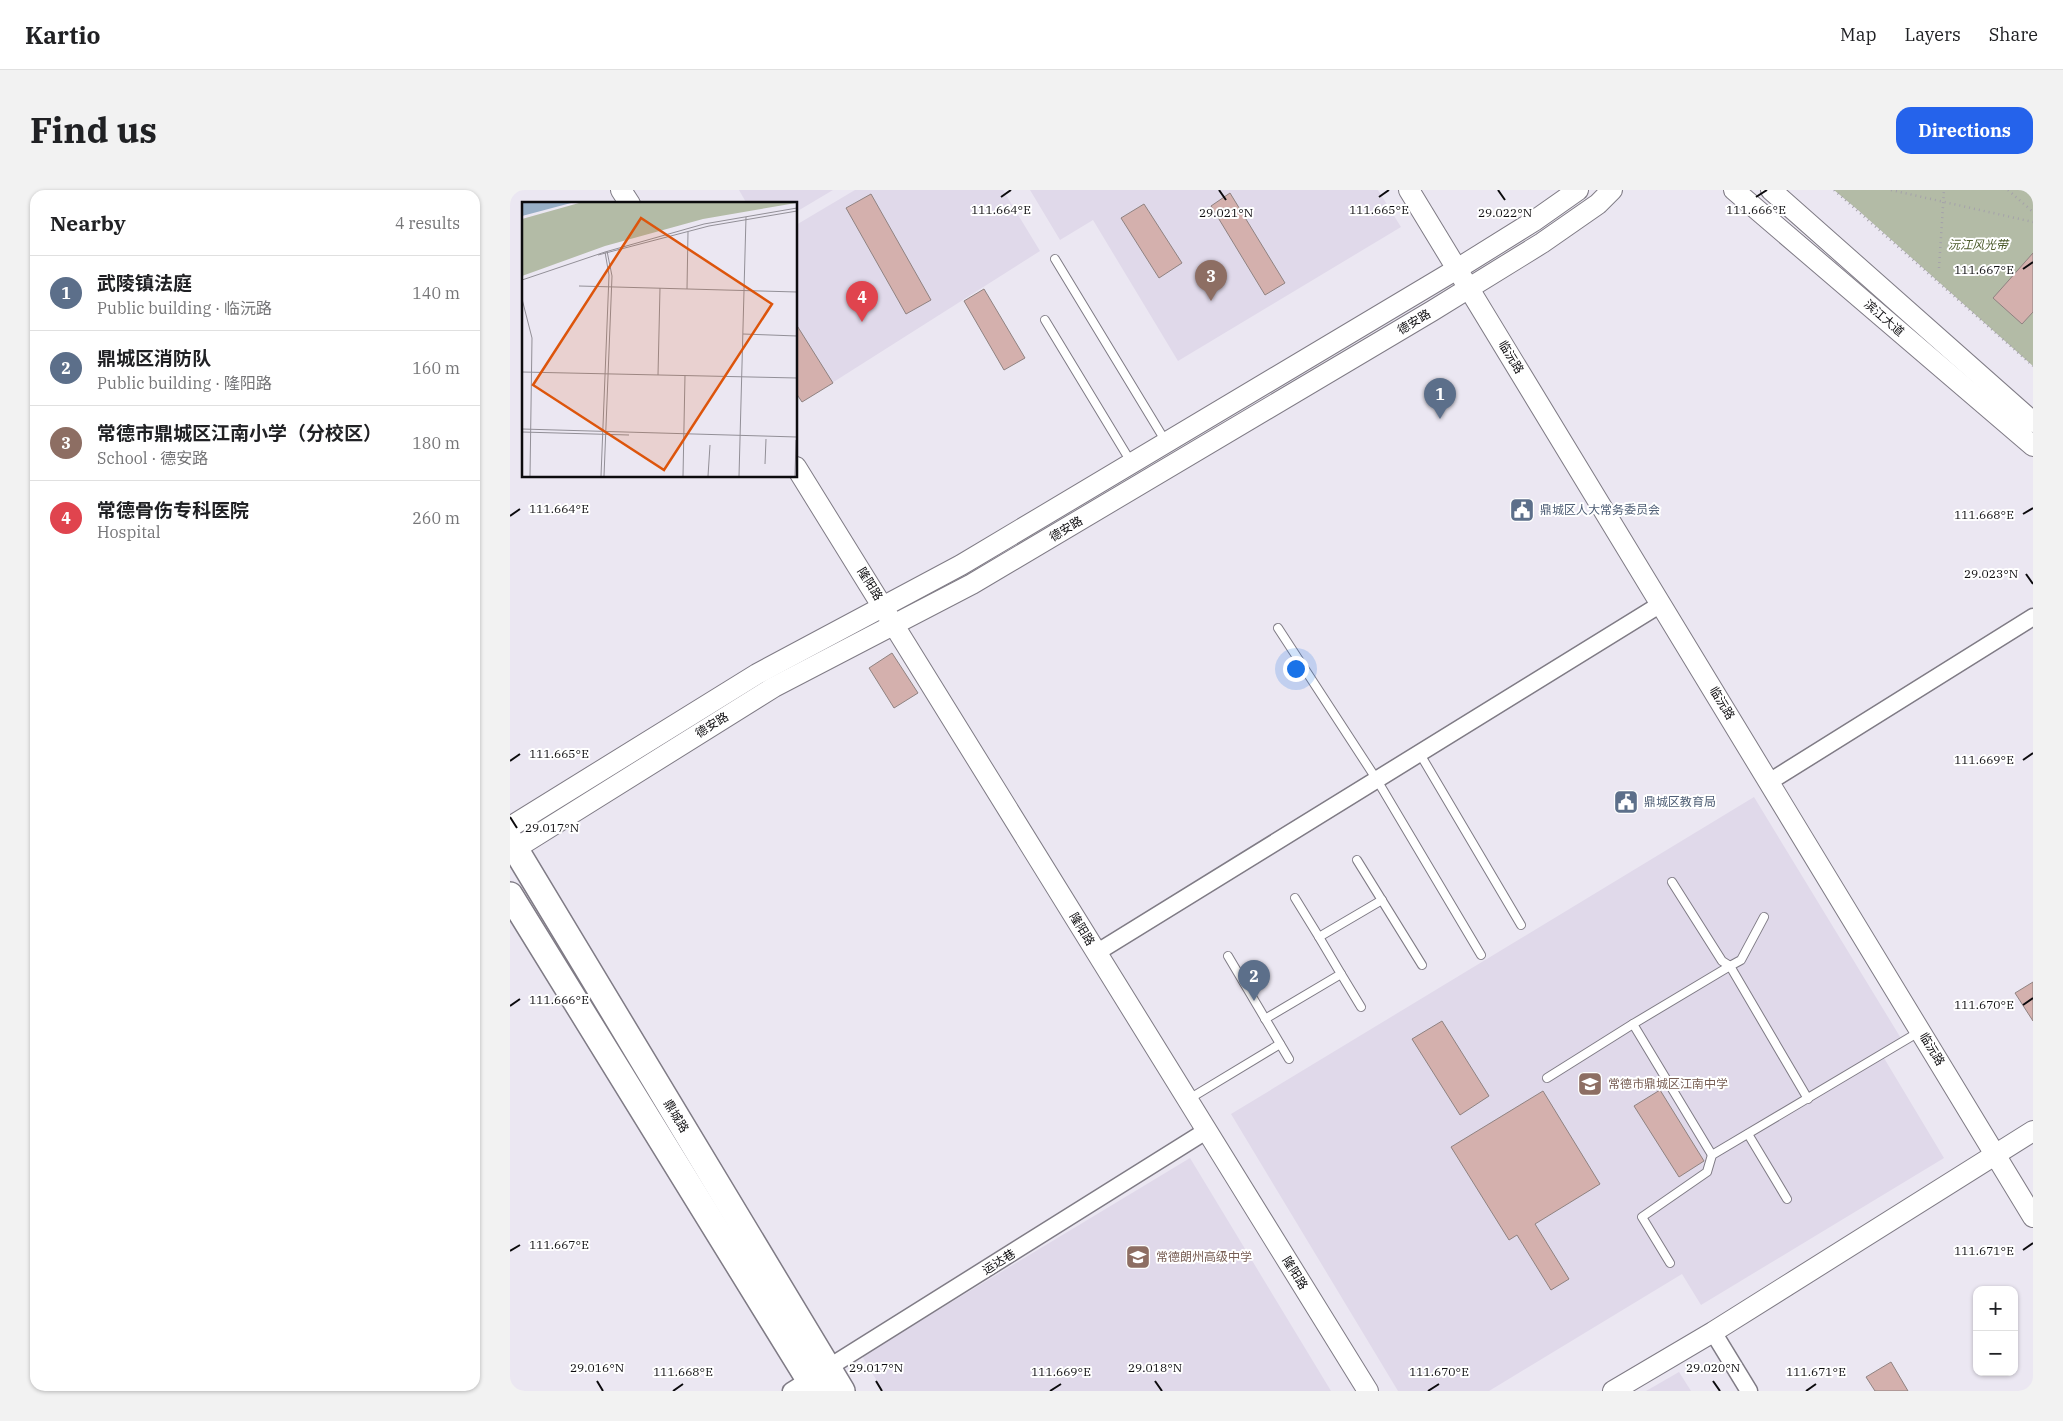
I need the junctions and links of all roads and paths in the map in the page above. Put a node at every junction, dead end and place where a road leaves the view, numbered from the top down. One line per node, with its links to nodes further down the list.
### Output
1 (622, 190): 12 (street)
2 (1410, 190): 19 (street, 临沅路)
3 (1578, 190): 19 (street, 德安路)
4 (1612, 190): 14 (street, 德安路)
5 (1620, 190): 14 (street)
6 (1734, 190): 25 (street, 滨江大道)
7 (1771, 190): 23 (street, 滨江大道)
8 (1834, 190): 22 (path)
9 (1891, 190): 13 (path)
10 (1944, 190): 13 (path)
11 (2008, 190): 15 (path)
12 (629, 202)
13 (1944, 202): 16 (path); 18 (path)
14 (1598, 204): 20 (street, 德安路)
15 (2033, 212)
16 (2033, 222)
17 (1055, 259): 24 (lane)
18 (1939, 268)
19 (1458, 269): 20 (street, 临沅路); 24 (street, 德安路)
20 (1469, 289): 28 (street, 临沅路); 31 (street, 德安路)
21 (1044, 320): 26 (lane)
22 (2033, 366)
23 (2033, 422)
24 (1166, 443): 26 (street, 德安路)
25 (2033, 446)
26 (1131, 463): 29 (street, 德安路)
27 (798, 470): 29 (street, 隆阳路)
28 (1662, 604): 33 (street); 35 (street, 临沅路)
29 (885, 607): 31 (street, 隆阳路); 36 (street, 德安路)
30 (2033, 617): 35 (street)
31 (895, 624): 36 (street, 德安路); 45 (street, 隆阳路)
32 (1278, 628): 34 (lane)
33 (1420, 754): 34 (street); 43 (lane)
34 (1377, 780): 45 (street); 46 (lane)
35 (1769, 782): 54 (street, 临沅路)
36 (511, 842): 69 (main road, 鼎城路)
37 (1357, 860): 41 (lane)
38 (1672, 882): 49 (lane)
39 (510, 895): 69 (main road, 鼎城路)
40 (1295, 898): 44 (lane)
41 (1382, 900): 44 (lane); 48 (lane)
42 (1764, 917): 49 (lane)
43 (1521, 925)
44 (1319, 937): 50 (lane)
45 (1096, 953): 59 (street, 隆阳路)
46 (1481, 955)
47 (1228, 956): 52 (lane)
48 (1422, 965)
49 (1730, 966): 53 (lane); 58 (lane)
50 (1341, 974): 51 (lane); 52 (lane)
51 (1361, 1007)
52 (1265, 1019): 55 (lane)
53 (1633, 1024): 57 (lane); 64 (lane)
54 (1921, 1031): 58 (lane); 63 (street, 临沅路)
55 (1280, 1044): 56 (lane); 59 (lane)
56 (1289, 1059)
57 (1547, 1078)
58 (1808, 1099): 62 (lane)
59 (1187, 1100): 60 (street, 隆阳路)
60 (1206, 1131): 69 (street, 运达巷); 71 (street, 隆阳路)
61 (2033, 1131): 63 (street)
62 (1748, 1134): 64 (lane); 65 (lane)
63 (1995, 1154): 66 (street, 临沅路); 68 (street)
64 (1712, 1155): 67 (lane)
65 (1787, 1199)
66 (2033, 1217)
67 (1670, 1263)
68 (1713, 1332): 72 (street); 73 (street)
69 (811, 1383): 70 (main road, 鼎城路)
70 (842, 1391)
71 (1368, 1391)
72 (1613, 1391)
73 (1749, 1391)

